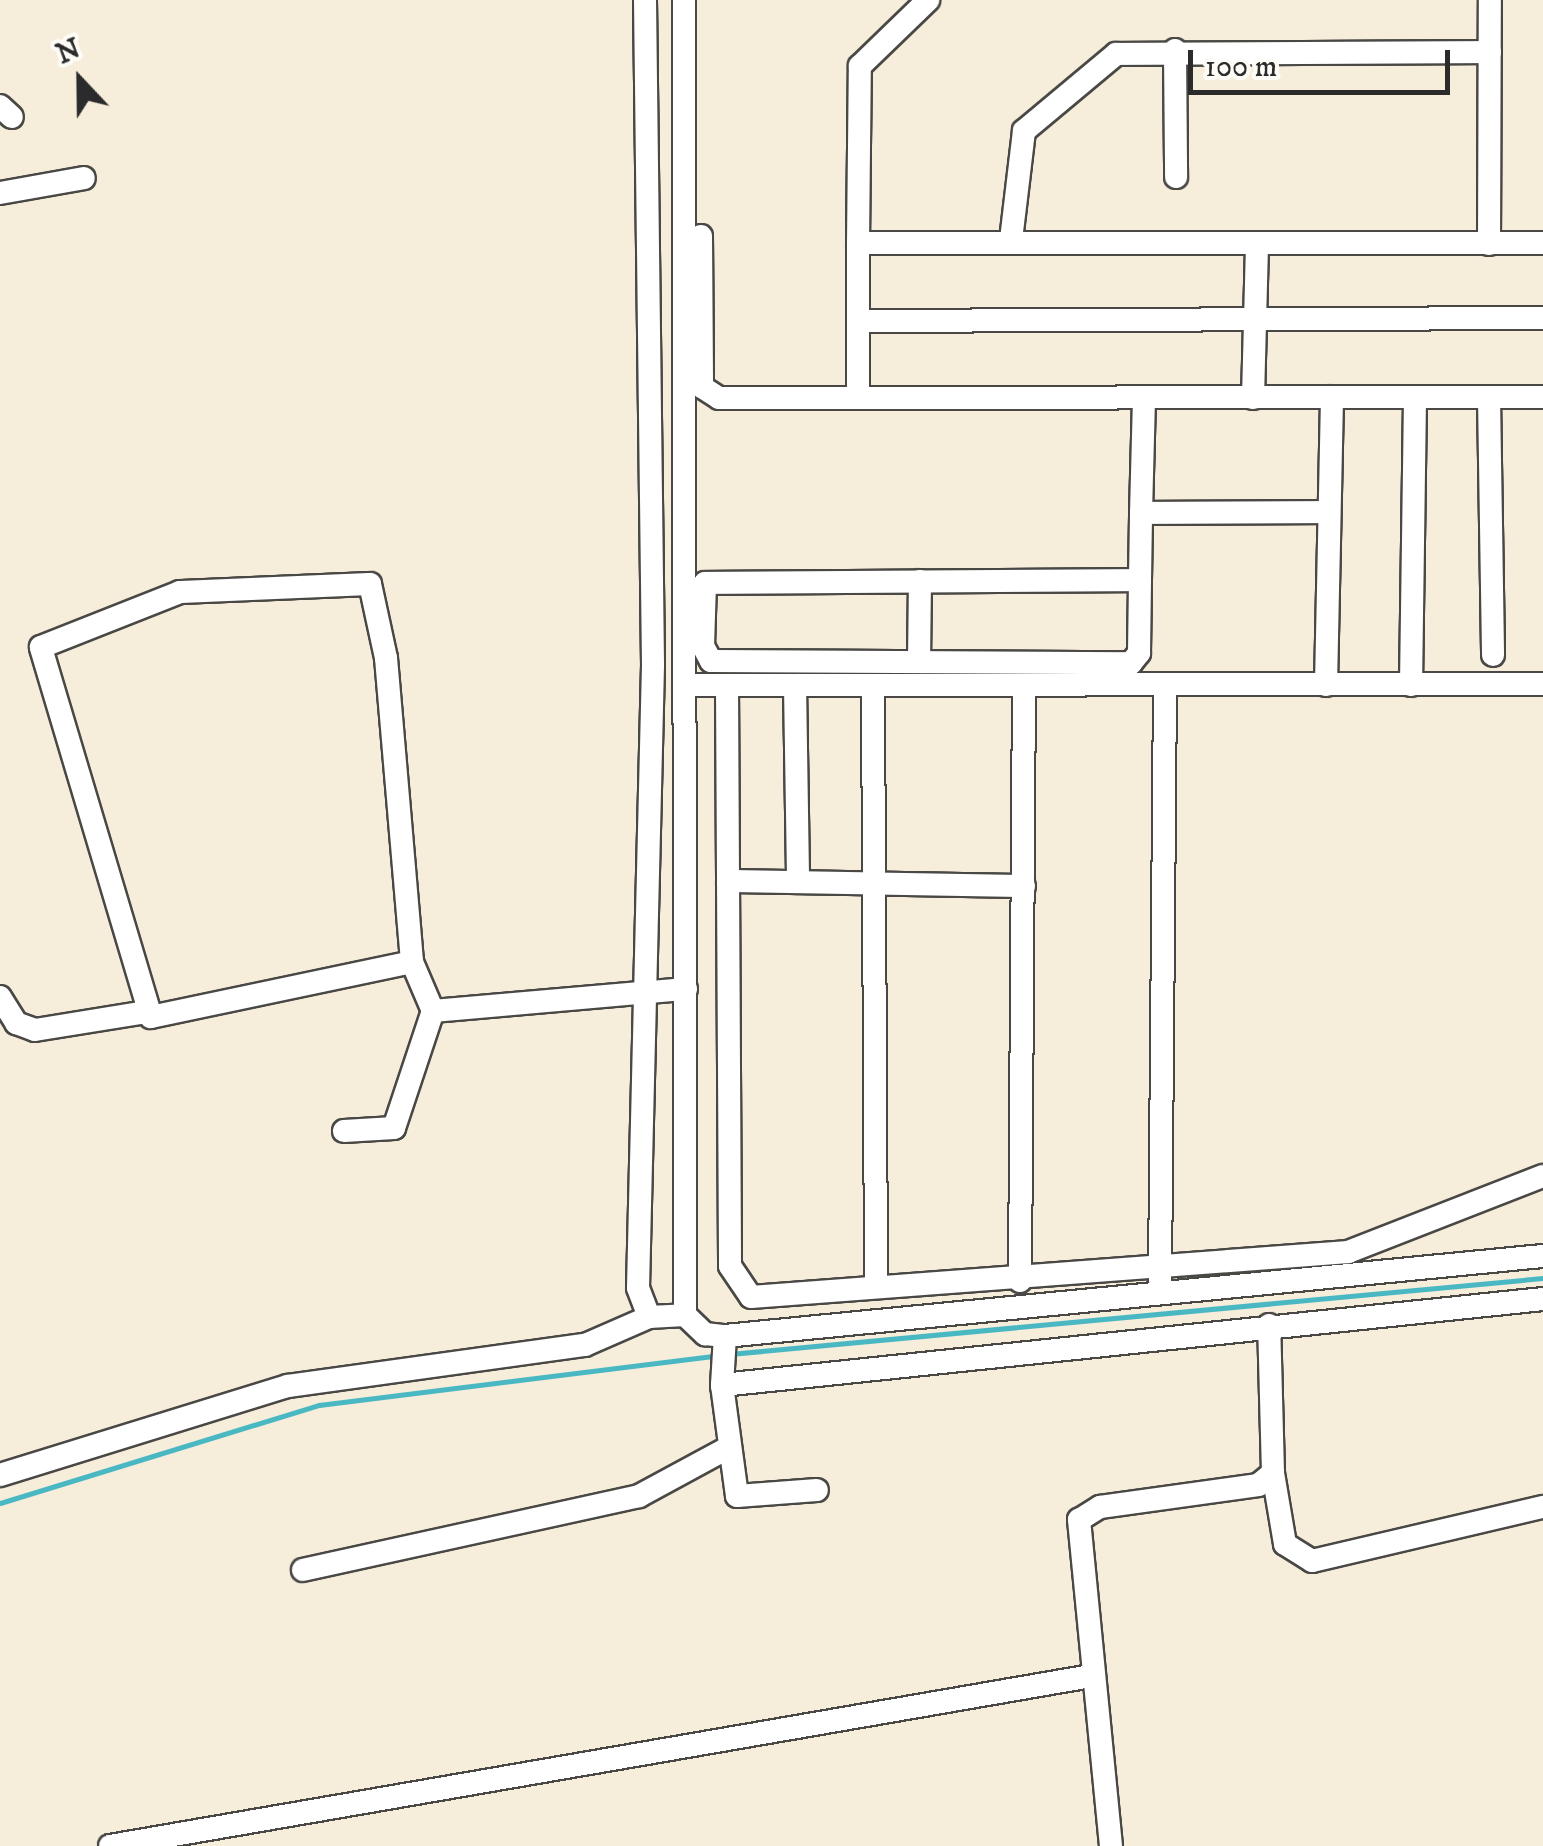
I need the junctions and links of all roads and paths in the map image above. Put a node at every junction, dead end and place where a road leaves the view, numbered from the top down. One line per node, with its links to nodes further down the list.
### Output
1 (646, 0): 47 (street)
2 (684, 0): 19 (street)
3 (701, 0): 19 (street)
4 (928, 0): 12 (street)
5 (1490, 0): 7 (street)
6 (1175, 50): 7 (street); 8 (street); 11 (street)
7 (1490, 52): 15 (street)
8 (1176, 177)
9 (84, 178): 10 (street)
10 (0, 193)
11 (1012, 240): 12 (street); 14 (street)
12 (858, 243): 17 (street)
13 (1543, 243): 15 (street)
14 (1257, 244): 15 (street); 18 (street)
15 (1489, 244)
16 (1543, 318): 18 (street)
17 (858, 320): 18 (street); 23 (street)
18 (1253, 322): 25 (street)
19 (694, 359): 23 (street); 39 (street)
20 (1416, 397): 21 (street); 26 (street); 33 (street)
21 (1489, 397): 22 (street); 31 (street)
22 (1543, 397)
23 (858, 398): 24 (street)
24 (1144, 398): 25 (street); 28 (street)
25 (1254, 398): 26 (street)
26 (1332, 398): 27 (street)
27 (1329, 512): 28 (street); 38 (street)
28 (1141, 513): 29 (street)
29 (1140, 580): 30 (street); 32 (street)
30 (920, 581): 32 (street); 32 (street)
31 (1492, 655)
32 (918, 662)
33 (1411, 684): 34 (street); 38 (street)
34 (1543, 684)
35 (872, 685): 36 (street); 41 (street); 44 (street)
36 (1024, 685): 37 (street); 45 (street)
37 (1165, 685): 38 (street); 55 (street)
38 (1326, 685)
39 (686, 686): 40 (street); 48 (street)
40 (727, 686): 41 (street); 42 (street)
41 (795, 686): 43 (street)
42 (728, 881): 43 (street); 57 (street)
43 (798, 882): 44 (street)
44 (875, 883): 45 (street); 57 (street)
45 (1024, 886): 56 (street)
46 (412, 962): 50 (street); 51 (street); 51 (street)
47 (644, 989): 48 (street); 50 (street); 62 (street)
48 (686, 989): 61 (street)
49 (0, 997): 51 (street)
50 (433, 1011): 52 (street)
51 (146, 1012)
52 (344, 1131)
53 (1543, 1176): 55 (street)
54 (1543, 1256): 58 (street)
55 (1160, 1266): 56 (street); 58 (street)
56 (1020, 1270): 57 (street); 60 (street)
57 (876, 1286)
58 (1160, 1292): 60 (street)
59 (1543, 1299): 63 (street)
60 (1020, 1306): 64 (street)
61 (685, 1315): 62 (street); 64 (street)
62 (648, 1317): 67 (street)
63 (1269, 1325): 64 (street); 66 (street)
64 (724, 1360): 65 (street)
65 (726, 1450): 68 (street); 70 (street)
66 (1273, 1473): 69 (street); 71 (street)
67 (0, 1475)
68 (817, 1490)
69 (1543, 1506)
70 (304, 1570)
71 (1091, 1676): 72 (street); 73 (street)
72 (110, 1846)
73 (1112, 1846)

